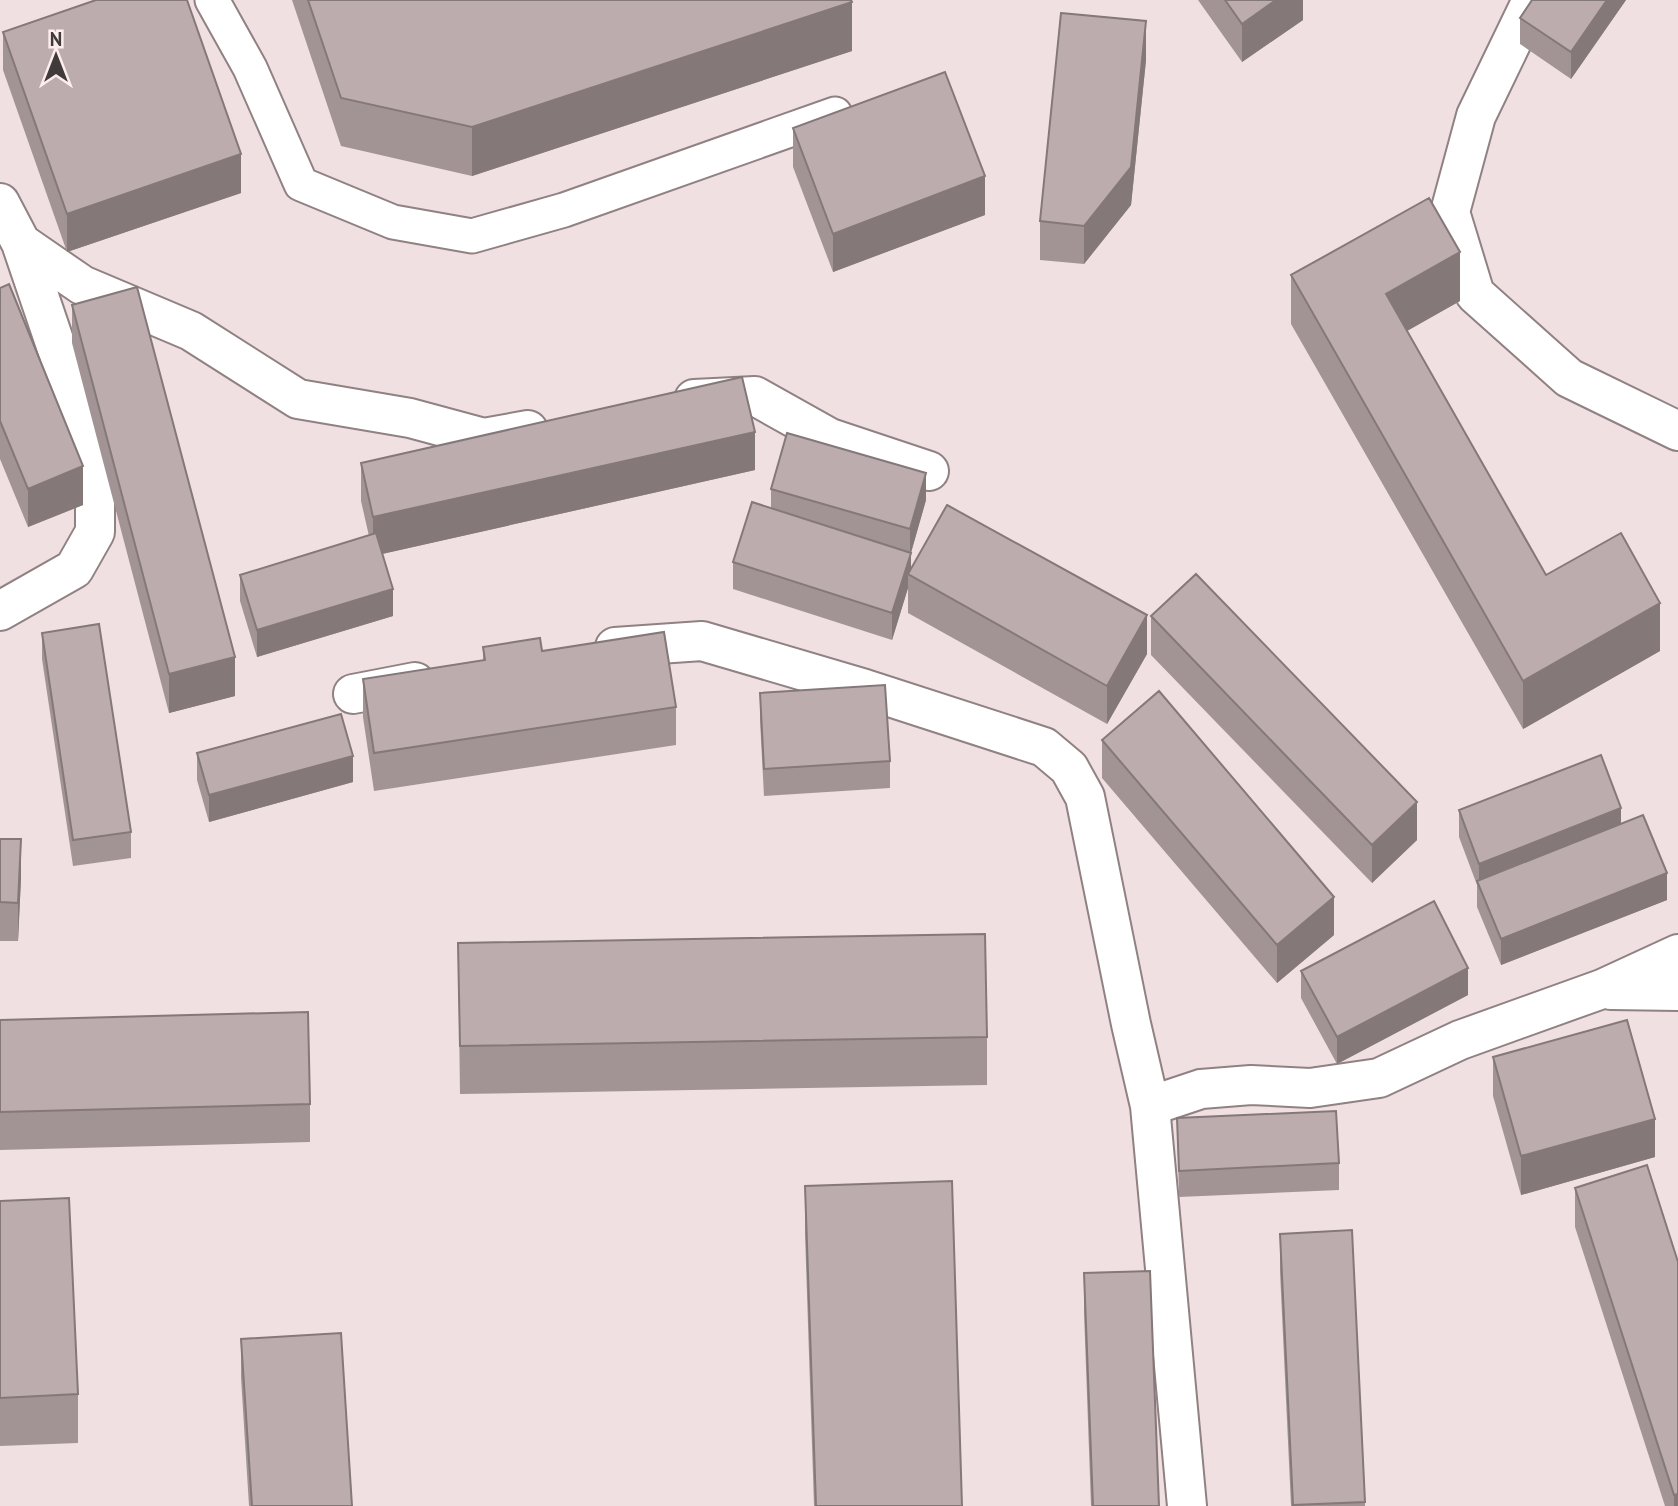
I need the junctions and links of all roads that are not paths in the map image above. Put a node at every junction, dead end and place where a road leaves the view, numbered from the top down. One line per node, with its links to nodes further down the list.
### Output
1 (212, 0): 3 (lane)
2 (1532, 0): 8 (street)
3 (863, 105)
4 (0, 203): 5 (street)
5 (21, 243): 7 (street); 10 (street)
6 (662, 405): 9 (street)
7 (566, 423)
8 (1678, 431)
9 (929, 471)
10 (0, 611)
11 (582, 649): 17 (street)
12 (447, 675): 13 (street)
13 (353, 694)
14 (1678, 954): 15 (street)
15 (1602, 989): 16 (street); 17 (street)
16 (1678, 990)
17 (1150, 1106): 18 (street)
18 (1187, 1506)

